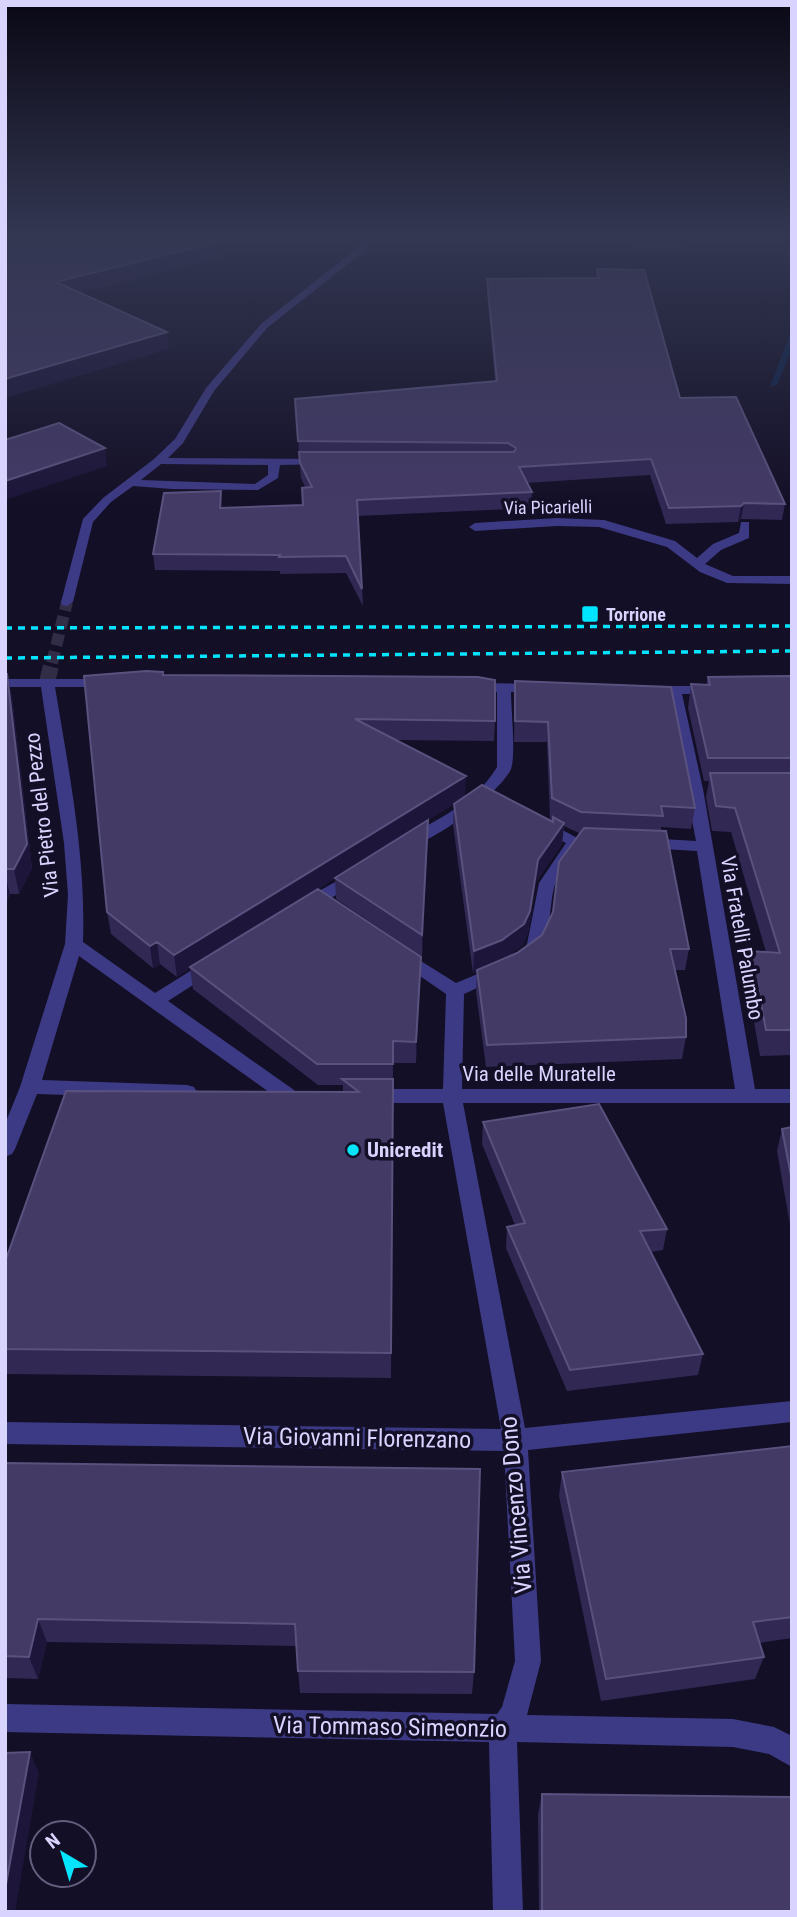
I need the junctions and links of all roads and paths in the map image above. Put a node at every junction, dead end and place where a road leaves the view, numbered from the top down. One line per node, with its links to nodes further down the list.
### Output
1 (265, 325): 2 (street)
2 (158, 461): 3 (street); 5 (street)
3 (274, 461): 4 (street); 5 (street)
4 (329, 462)
5 (130, 482): 12 (street)
6 (745, 525): 8 (street)
7 (475, 527): 8 (street, Via Picarielli)
8 (697, 564): 10 (street, Via Picarielli)
9 (693, 580): 10 (street)
10 (731, 580): 11 (street, Via Picarielli)
11 (792, 580)
12 (67, 603)
13 (47, 681): 14 (street); 15 (street); 30 (street, Via Pietro del Pezzo)
14 (5, 683)
15 (107, 683)
16 (462, 687): 17 (street)
17 (504, 688): 18 (street); 22 (street)
18 (556, 688)
19 (634, 690): 20 (street)
20 (674, 690): 21 (street); 26 (street, Via Fratelli Palumbo)
21 (726, 690)
22 (482, 794): 23 (street); 27 (street)
23 (505, 806)
24 (528, 818): 33 (street)
25 (626, 843): 26 (street)
26 (702, 846): 39 (street, Via Fratelli Palumbo)
27 (396, 850)
28 (374, 864): 29 (street)
29 (295, 913)
30 (74, 944): 34 (street); 35 (street, Via Pietro del Pezzo)
31 (387, 944): 33 (street)
32 (225, 957): 34 (street)
33 (455, 991): 41 (street, Via Vincenzo Dono)
34 (155, 1001): 37 (street)
35 (30, 1087): 36 (street); 42 (street)
36 (206, 1092)
37 (246, 1094)
38 (356, 1096): 41 (street, Via delle Muratelle)
39 (746, 1096): 40 (street, Via delle Muratelle); 41 (street, Via delle Muratelle)
40 (792, 1096)
41 (452, 1097): 45 (street, Via Vincenzo Dono)
42 (5, 1149)
43 (792, 1411): 45 (street, Via Giovanni Florenzano)
44 (5, 1433): 45 (street, Via Giovanni Florenzano)
45 (515, 1440): 47 (street, Via Vincenzo Dono)
46 (5, 1718): 47 (street, Via Tommaso Simeonzio)
47 (503, 1729): 48 (street, Via Tommaso Simeonzio); 49 (street, Via Vincenzo Dono)
48 (783, 1747)
49 (508, 1912)

